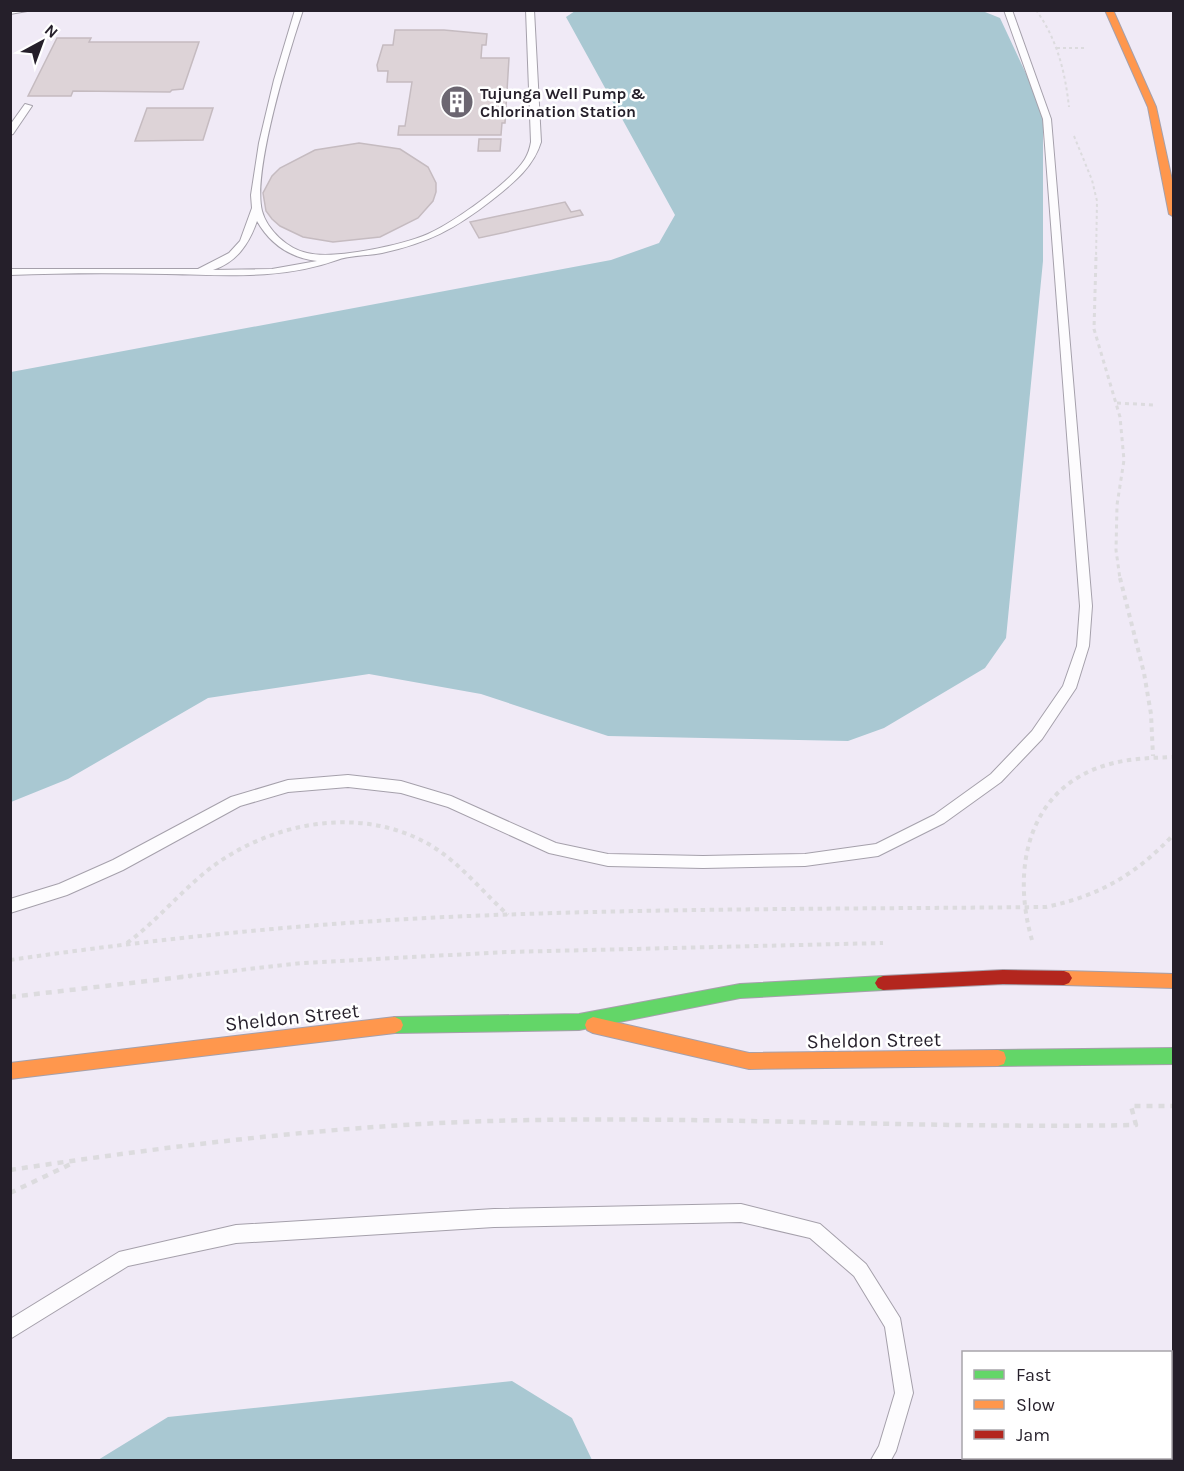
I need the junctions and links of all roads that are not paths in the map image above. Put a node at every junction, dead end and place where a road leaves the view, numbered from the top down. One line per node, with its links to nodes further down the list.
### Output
1 (29, 10): 6 (lane)
2 (299, 10): 9 (lane)
3 (530, 10): 11 (lane)
4 (1008, 10): 14 (lane)
5 (1109, 10): 10 (main road)
6 (10, 12)
7 (28, 106): 8 (lane)
8 (10, 132)
9 (256, 209): 11 (lane); 13 (lane)
10 (1173, 213)
11 (340, 256): 13 (lane)
12 (10, 272): 13 (lane)
13 (194, 272)
14 (10, 906)
15 (1173, 981): 16 (main road, Sheldon Street)
16 (579, 1022): 17 (main road, Sheldon Street); 18 (main road, Sheldon Street)
17 (1173, 1056)
18 (10, 1071)
19 (10, 1330): 20 (lane)
20 (880, 1461)

